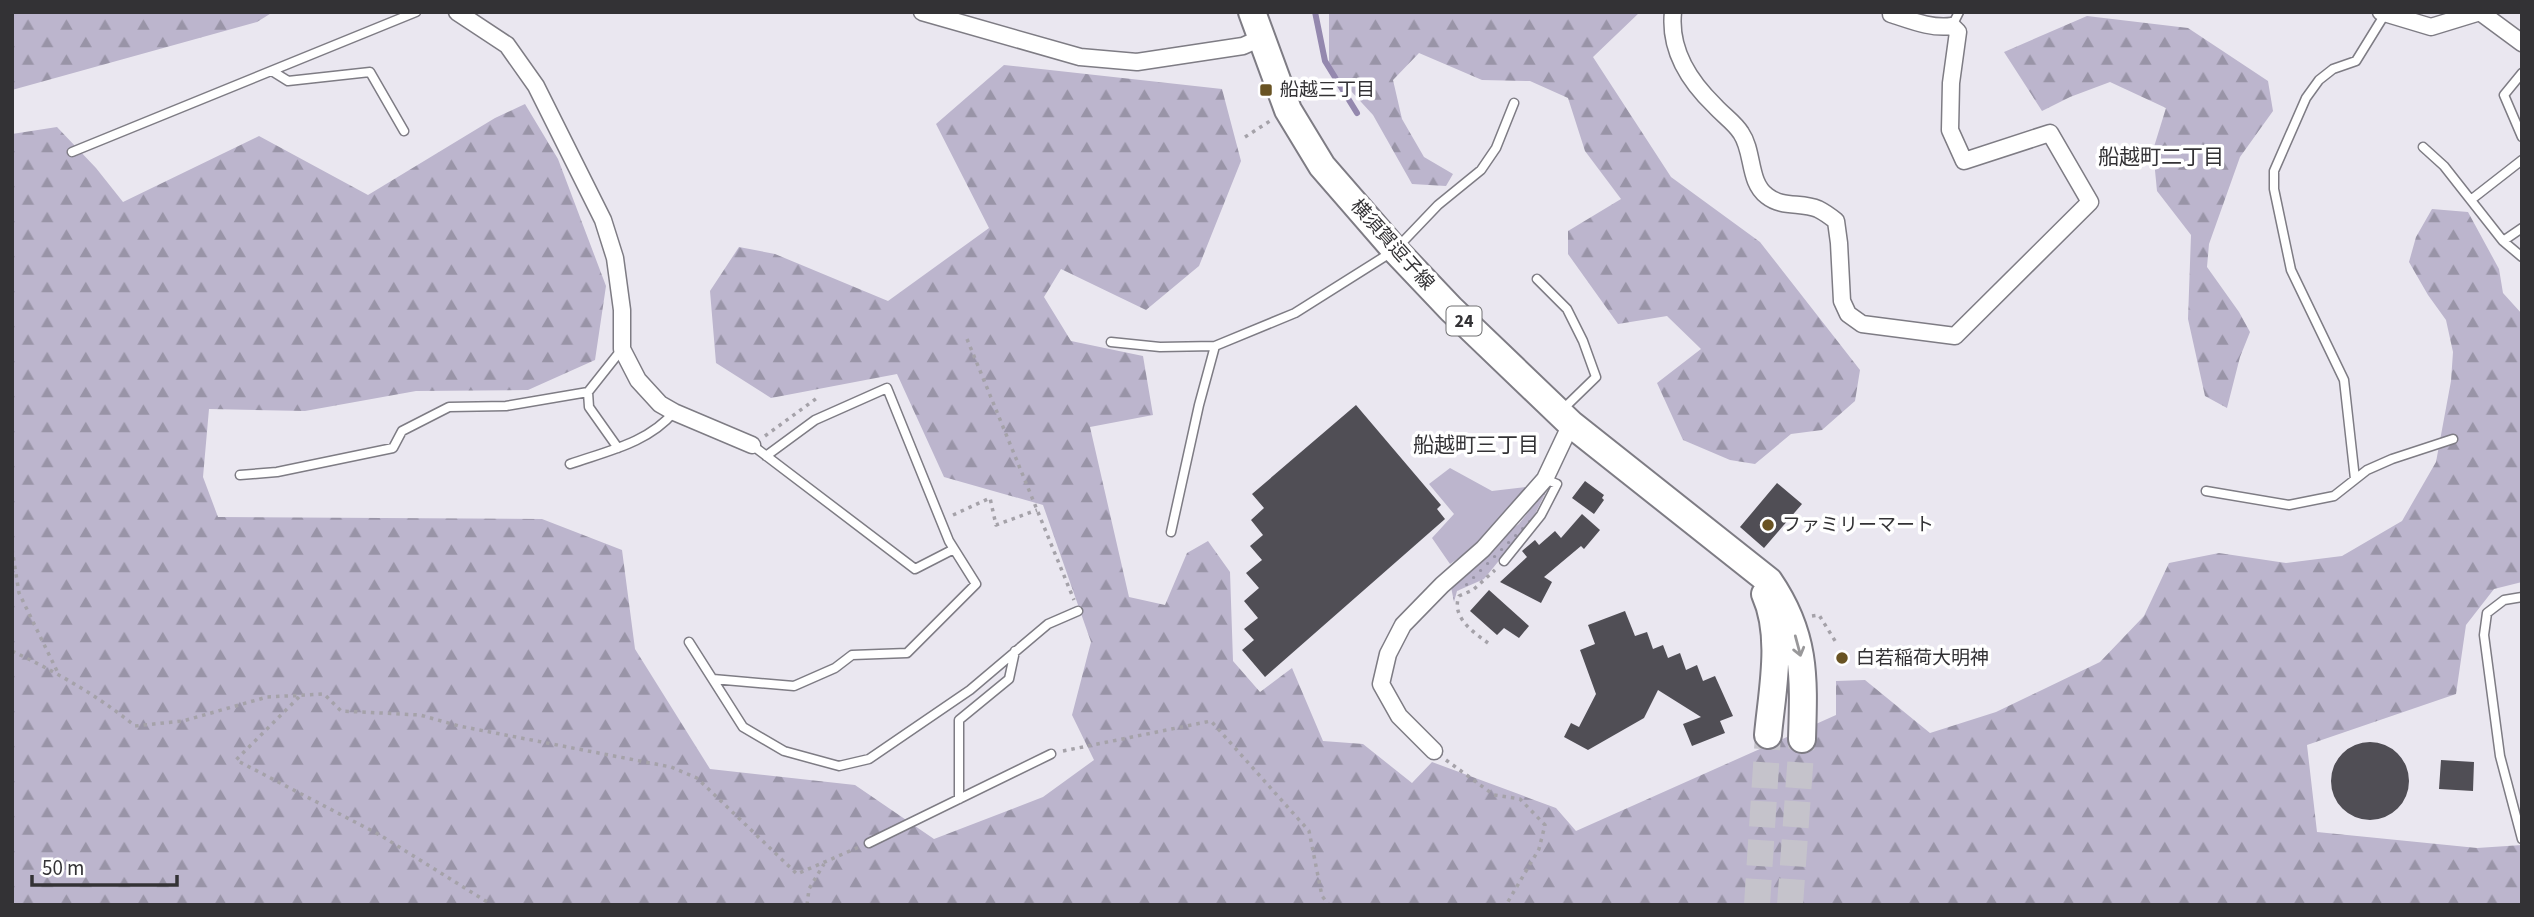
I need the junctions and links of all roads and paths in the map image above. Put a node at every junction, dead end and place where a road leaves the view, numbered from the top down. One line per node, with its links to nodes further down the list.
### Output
1 (416, 12): 11 (lane)
2 (457, 12): 30 (street)
3 (922, 12): 9 (street)
4 (1252, 12): 9 (main road, 横須賀逗子線 / 24)
5 (1673, 12): 8 (street)
6 (1891, 12): 8 (street)
7 (2383, 13): 10 (street); 42 (lane)
8 (1955, 19)
9 (1261, 38): 14 (main road, 横須賀逗子線 / 24)
10 (2522, 43)
11 (272, 71): 15 (lane); 19 (lane)
12 (2522, 73): 17 (lane)
13 (1514, 103): 24 (lane)
14 (1288, 110): 16 (path); 24 (main road, 横須賀逗子線 / 24)
15 (404, 131)
16 (1245, 136)
17 (2522, 137)
18 (2423, 147): 21 (lane)
19 (72, 152)
20 (2522, 160): 21 (lane)
21 (2472, 199): 23 (lane)
22 (2522, 228): 23 (lane)
23 (2503, 241): 25 (lane)
24 (1395, 250): 29 (lane); 34 (main road, 横須賀逗子線 / 24)
25 (2522, 257)
26 (1537, 279): 34 (lane)
27 (967, 339): 44 (path)
28 (1111, 342): 29 (lane)
29 (1215, 346): 46 (lane)
30 (622, 349): 31 (lane); 33 (street)
31 (588, 392): 37 (lane); 40 (lane)
32 (817, 398): 36 (path)
33 (674, 412): 36 (street); 37 (lane)
34 (1565, 419): 41 (street); 50 (main road, 横須賀逗子線 / 24)
35 (2453, 439): 42 (lane)
36 (752, 445): 38 (lane)
37 (618, 448): 39 (lane)
38 (766, 456): 45 (lane); 48 (lane)
39 (570, 464)
40 (240, 475)
41 (1545, 479): 49 (lane); 64 (street)
42 (2355, 479): 43 (lane)
43 (2206, 491)
44 (1037, 510): 45 (path); 52 (path)
45 (942, 521): 48 (lane)
46 (1171, 532)
47 (12, 549): 59 (path)
48 (954, 549): 60 (lane)
49 (1504, 561): 55 (path)
50 (1753, 567): 62 (main road, 横須賀逗子線 / 24); 63 (main road, 横須賀逗子線 / 24, one-way to 63)
51 (2522, 597): 67 (lane)
52 (1078, 611): 58 (lane)
53 (1803, 618): 56 (path)
54 (689, 642): 60 (lane)
55 (1488, 643)
56 (1837, 644)
57 (12, 651): 59 (path)
58 (1016, 651): 60 (lane); 66 (lane)
59 (58, 673): 61 (path)
60 (713, 679)
61 (300, 696): 69 (path); 70 (path)
62 (1768, 735)
63 (1802, 739)
64 (1434, 751): 75 (path)
65 (1051, 754): 66 (lane); 72 (path)
66 (959, 799): 68 (lane)
67 (2522, 839)
68 (869, 843): 69 (path)
69 (825, 862): 71 (path)
70 (492, 905)
71 (807, 905)
72 (1329, 905)
73 (1451, 905): 74 (path)
74 (1465, 905)
75 (1506, 905)

